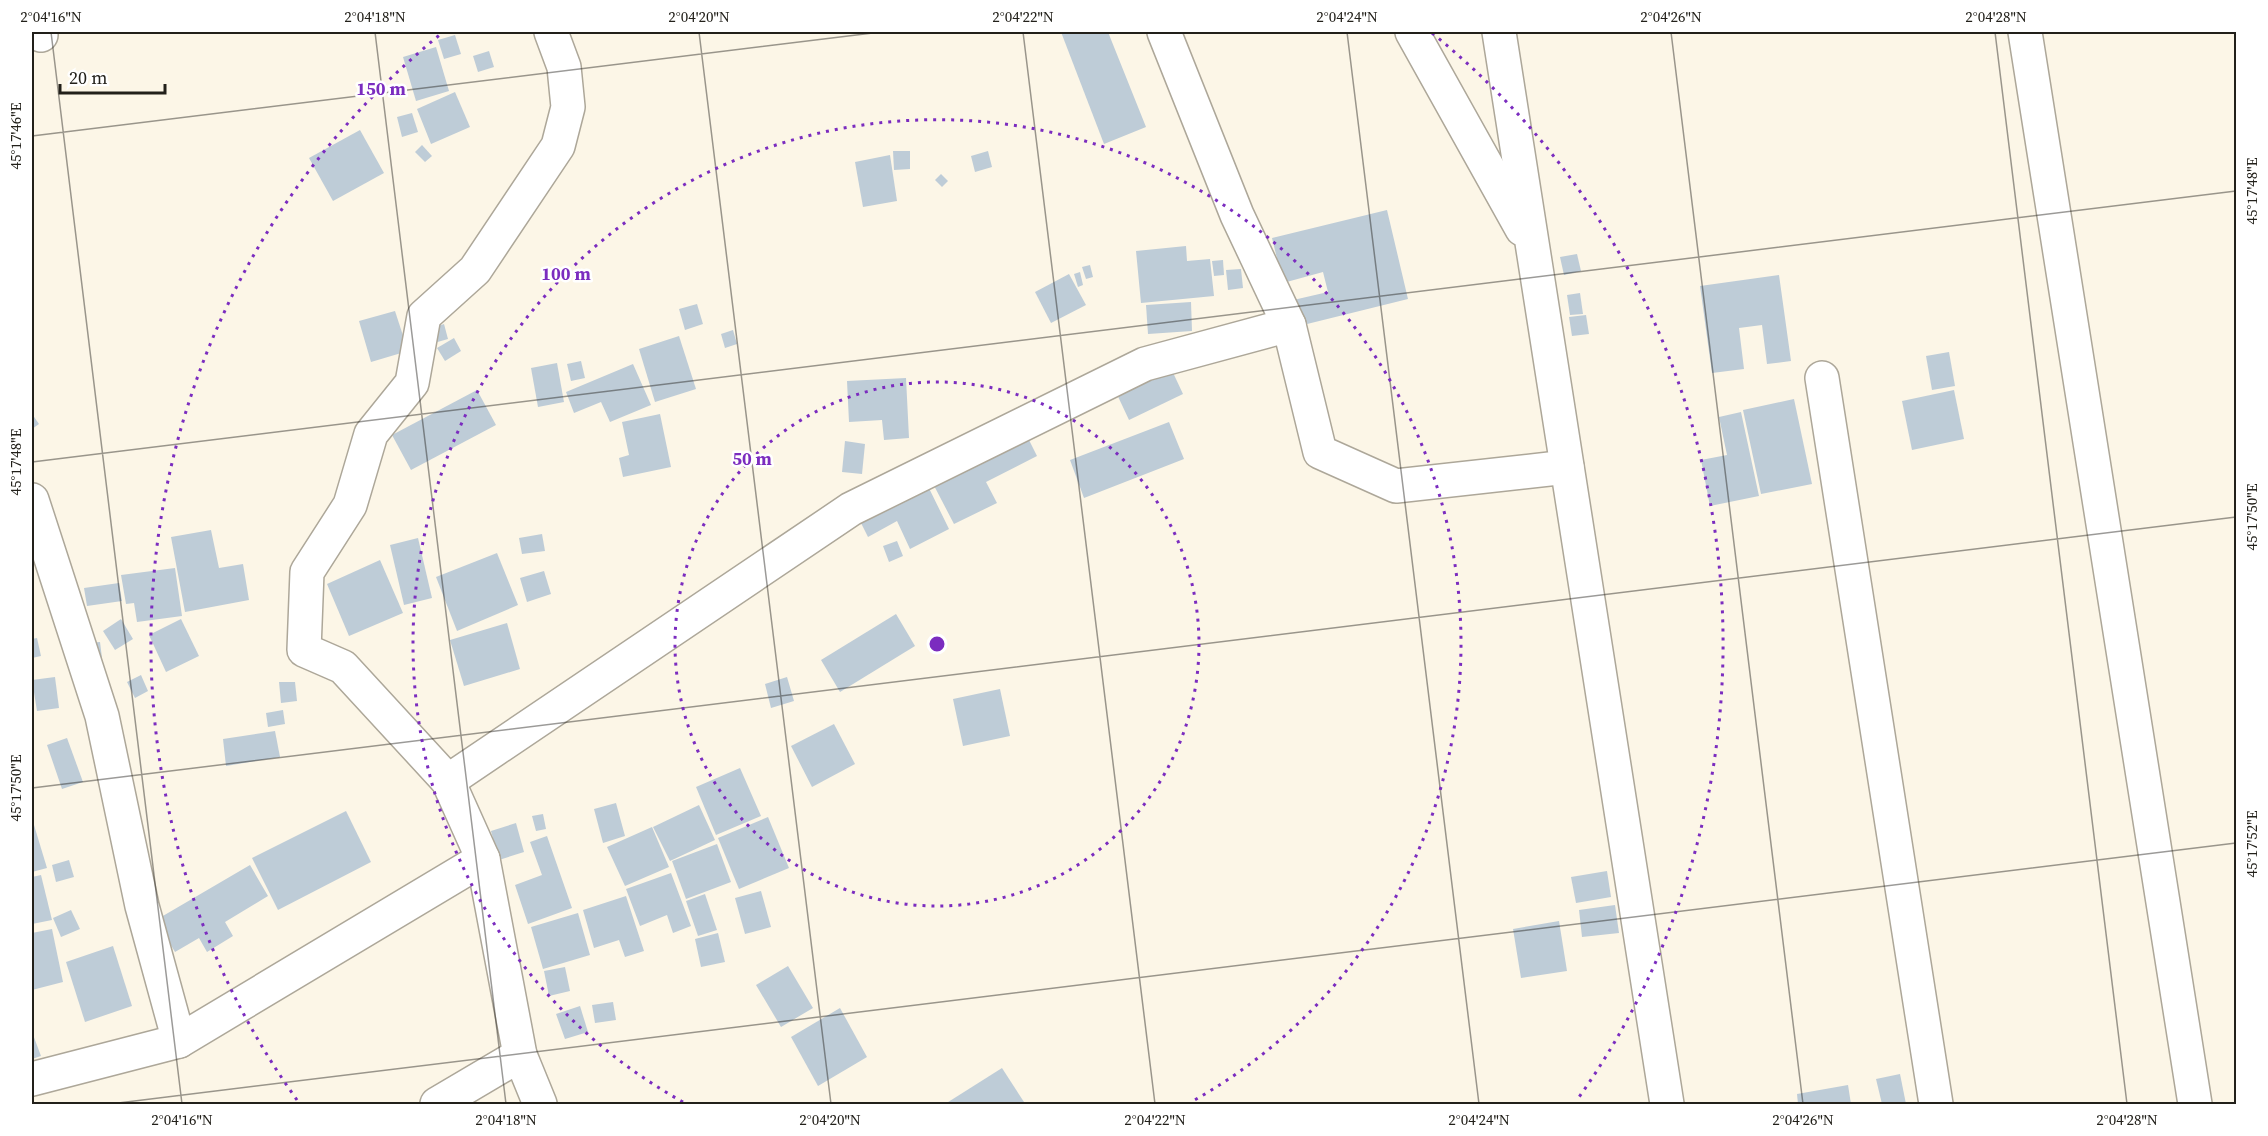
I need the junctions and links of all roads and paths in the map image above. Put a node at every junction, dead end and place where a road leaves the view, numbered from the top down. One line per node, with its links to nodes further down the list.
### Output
1 (551, 32): 11 (street)
2 (1164, 32): 7 (street)
3 (1412, 32): 6 (street)
4 (1498, 32): 6 (street)
5 (2025, 32): 20 (street)
6 (1533, 247): 9 (street)
7 (1289, 325): 9 (street); 11 (street)
8 (1822, 378): 19 (street)
9 (1567, 467): 18 (street)
10 (32, 500): 13 (street)
11 (448, 781): 12 (street)
12 (483, 859): 13 (street); 14 (street)
13 (179, 1041): 15 (street)
14 (520, 1055): 16 (street); 17 (street)
15 (32, 1078)
16 (437, 1104)
17 (540, 1104)
18 (1668, 1104)
19 (1936, 1104)
20 (2195, 1104)

